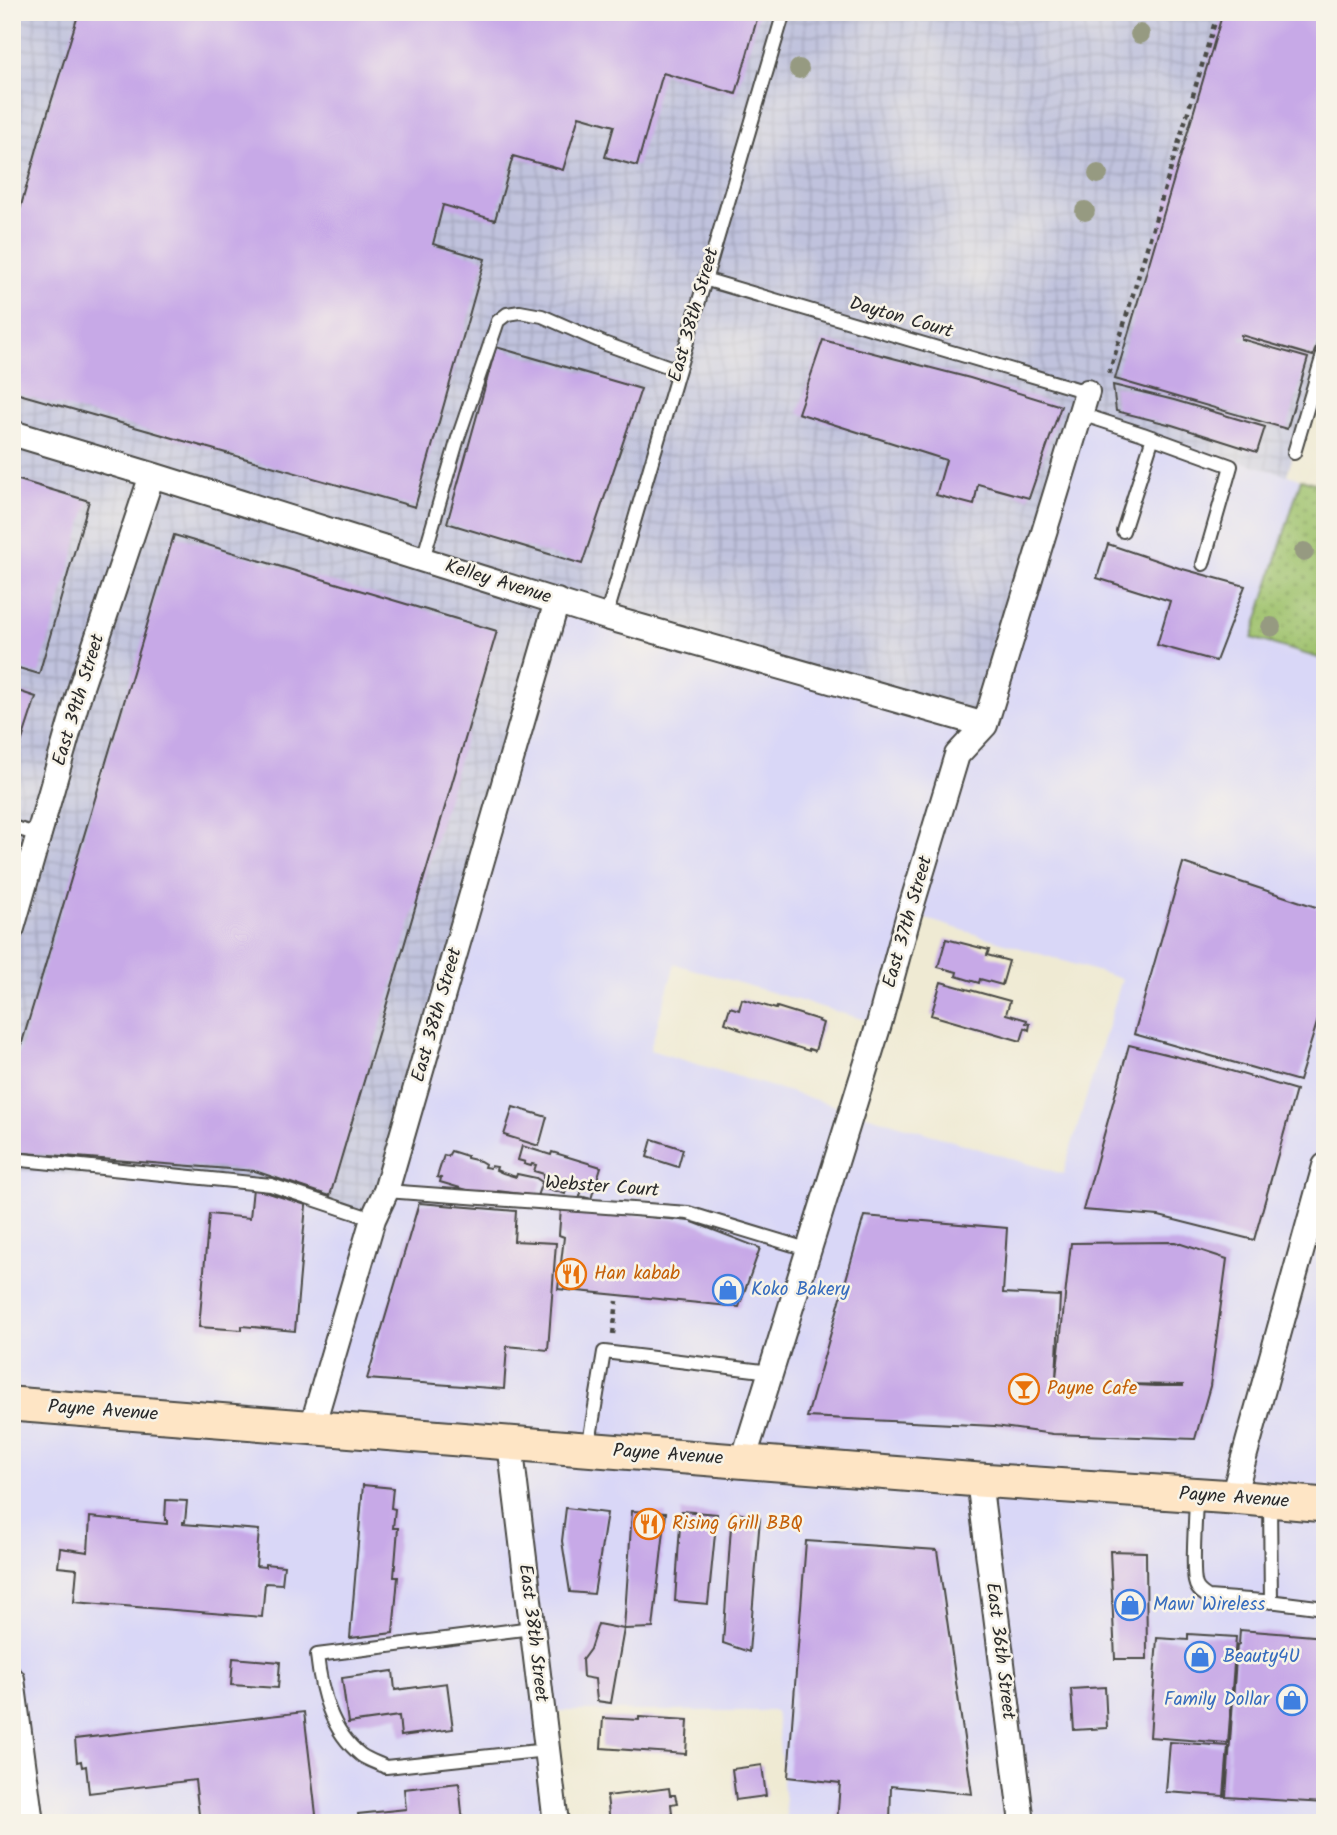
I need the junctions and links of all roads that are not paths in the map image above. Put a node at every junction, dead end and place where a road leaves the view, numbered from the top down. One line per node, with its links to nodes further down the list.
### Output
1 (784, 12): 2 (lane, East 38th Street)
2 (704, 279): 4 (lane, East 38th Street); 5 (lane, Dayton Court)
3 (1325, 348): 8 (lane)
4 (678, 370): 11 (lane); 14 (lane, East 38th Street)
5 (1084, 403): 7 (lane, Dayton Court); 15 (street, East 37th Street)
6 (12, 433): 9 (street, Kelley Avenue)
7 (1153, 437): 10 (lane); 12 (lane, Dayton Court)
8 (1294, 453)
9 (152, 475): 11 (street, Kelley Avenue); 17 (street, East 39th Street)
10 (1123, 531)
11 (423, 559): 13 (street, Kelley Avenue)
12 (1203, 564)
13 (557, 601): 14 (street, Kelley Avenue); 21 (street, East 38th Street)
14 (606, 617): 15 (street, Kelley Avenue)
15 (985, 724): 23 (street, East 37th Street)
16 (12, 827): 17 (lane)
17 (39, 835): 18 (street, East 39th Street)
18 (12, 928)
19 (12, 1159): 22 (lane)
20 (1325, 1166): 32 (street)
21 (386, 1191): 22 (street, East 38th Street); 23 (lane, Webster Court)
22 (373, 1219): 26 (street, East 38th Street)
23 (810, 1250): 24 (street, East 37th Street)
24 (771, 1372): 28 (lane); 29 (street, East 37th Street)
25 (12, 1404): 26 (street, Payne Avenue)
26 (312, 1427): 27 (street, Payne Avenue)
27 (510, 1443): 28 (street, Payne Avenue); 37 (street, East 38th Street)
28 (588, 1449): 29 (street, Payne Avenue)
29 (743, 1461): 30 (street, Payne Avenue)
30 (979, 1480): 31 (street, Payne Avenue); 42 (street, East 36th Street)
31 (1196, 1494): 32 (street, Payne Avenue); 35 (lane)
32 (1233, 1497): 33 (street, Payne Avenue)
33 (1269, 1500): 34 (street, Payne Avenue); 35 (lane)
34 (1325, 1505)
35 (1271, 1602): 36 (lane)
36 (1325, 1608)
37 (532, 1628): 39 (street, East 38th Street); 39 (lane)
38 (12, 1679): 40 (street)
39 (548, 1751): 41 (street, East 38th Street)
40 (31, 1823)
41 (556, 1823)
42 (1022, 1823)

